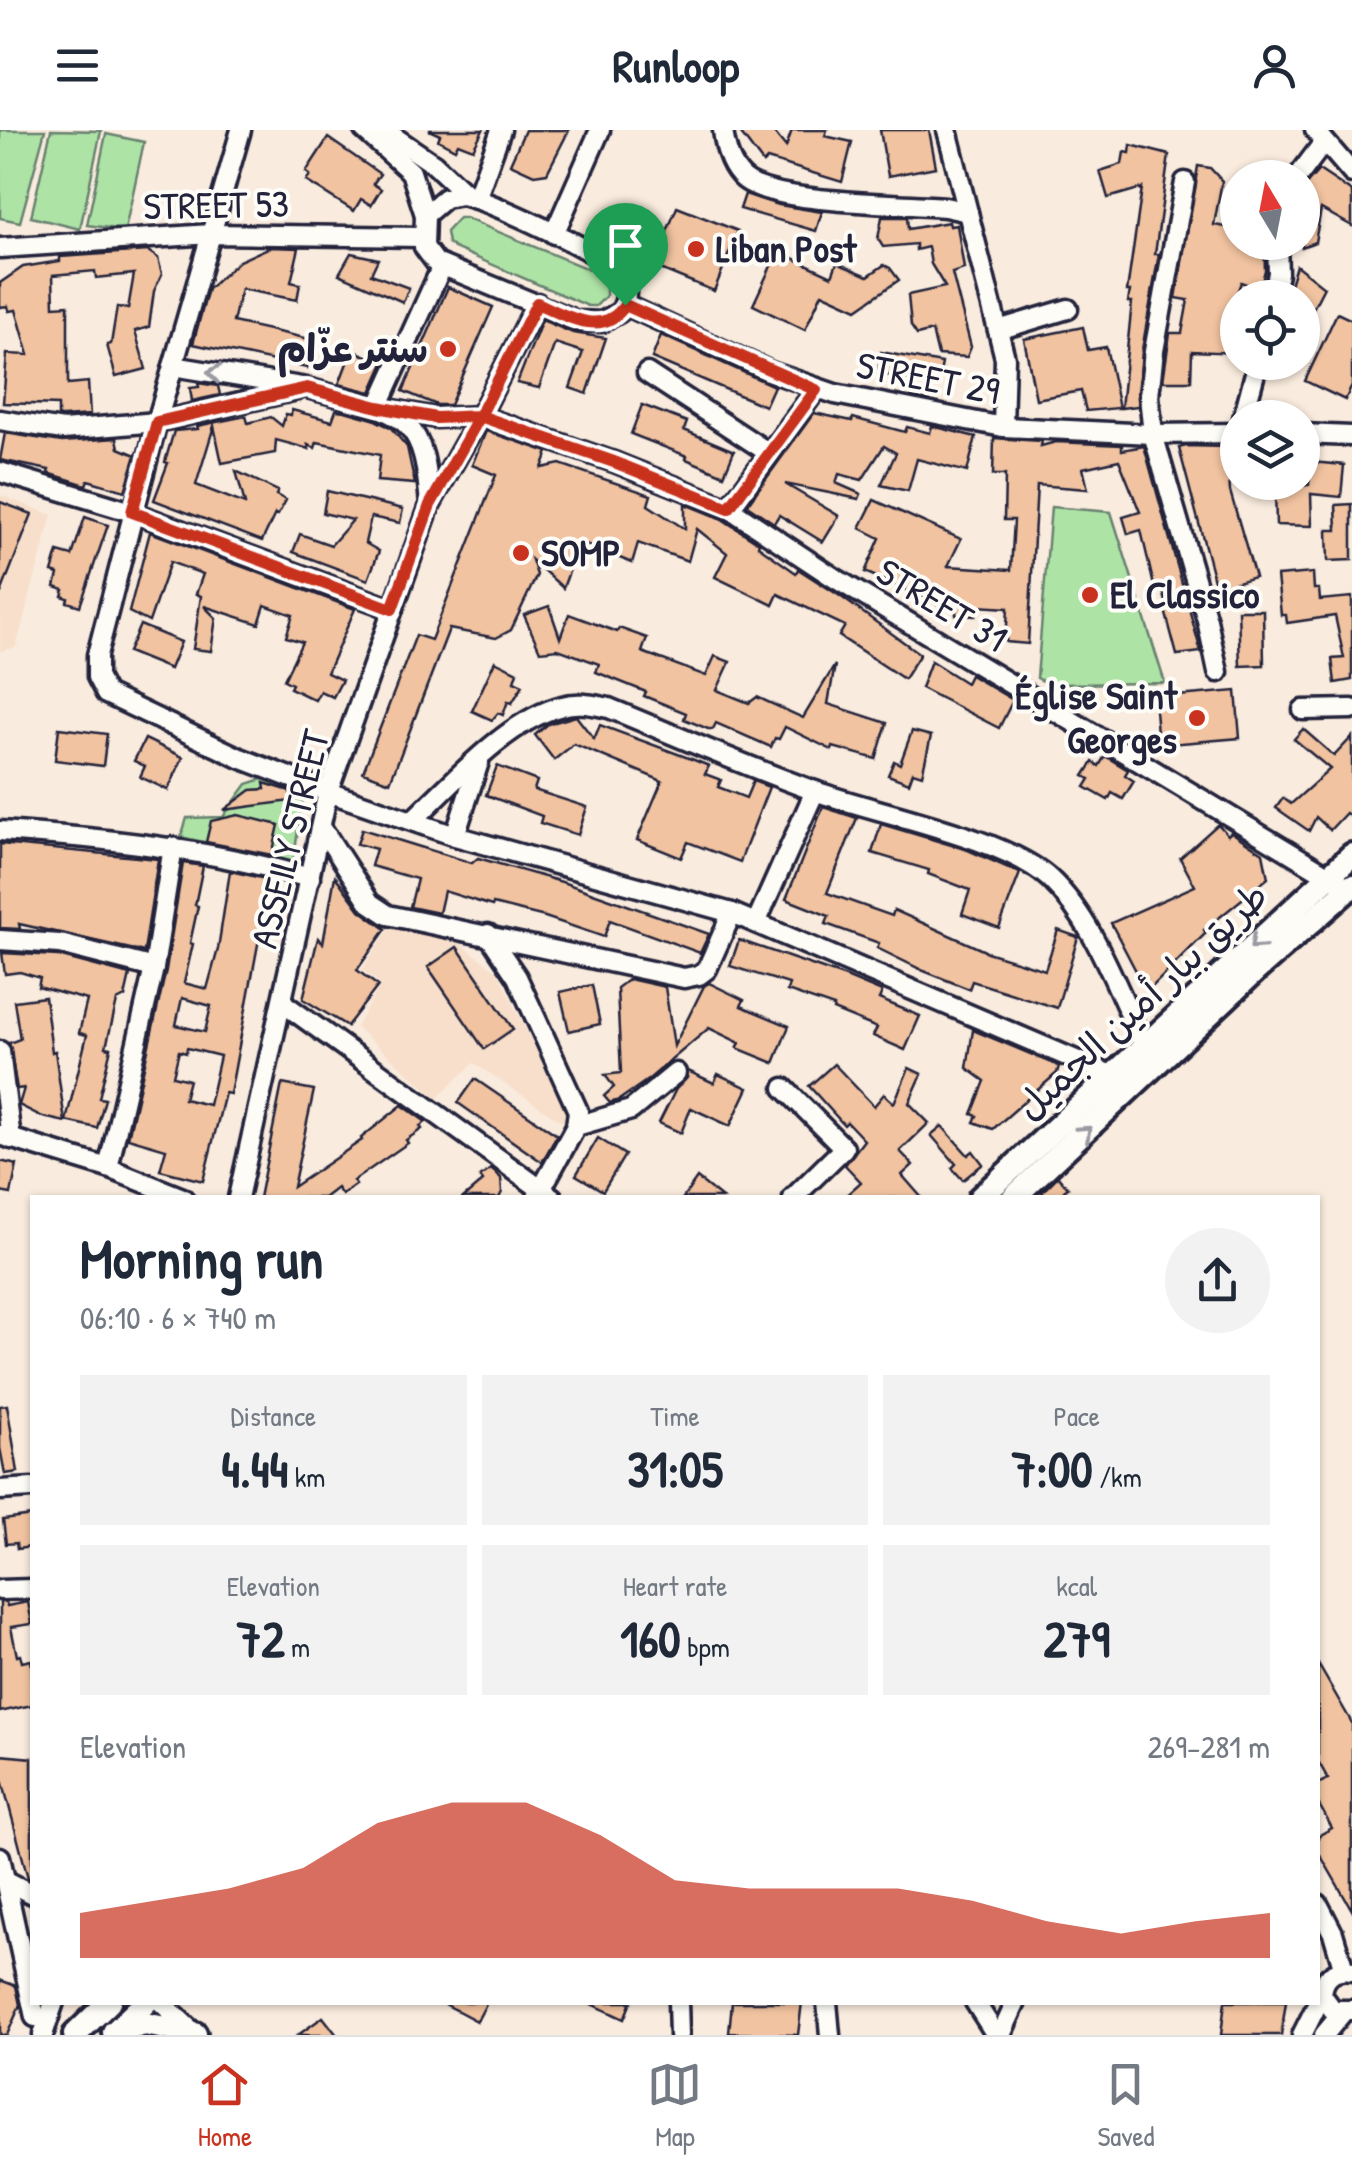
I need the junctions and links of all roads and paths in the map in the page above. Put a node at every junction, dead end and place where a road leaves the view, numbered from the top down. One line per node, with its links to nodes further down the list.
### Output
1 (241, 130): 15 (street)
2 (364, 130): 14 (street)
3 (384, 130): 12 (street)
4 (501, 130): 12 (street)
5 (600, 130): 16 (street)
6 (723, 130): 13 (street)
7 (947, 130): 13 (street)
8 (1320, 136): 9 (street); 10 (street)
9 (1307, 160)
10 (1352, 173)
11 (1185, 182): 34 (street)
12 (472, 198): 14 (street); 16 (street)
13 (968, 212): 23 (street)
14 (424, 216): 17 (street)
15 (211, 234): 17 (street, STREET 53); 18 (street, STREET 53); 24 (street)
16 (554, 234): 21 (street)
17 (422, 237): 19 (street)
18 (4, 252)
19 (442, 266): 20 (street); 28 (street)
20 (537, 303): 21 (street); 29 (street, ASSEILY STREET)
21 (625, 305): 27 (street, STREET 29)
22 (1068, 309): 23 (street)
23 (998, 330): 32 (street)
24 (173, 366): 26 (street, STREET 31, one-way to 24); 31 (street)
25 (647, 373): 37 (street)
26 (307, 388): 28 (street, STREET 31); 31 (street)
27 (816, 390): 32 (street, STREET 29); 37 (street)
28 (378, 407): 29 (street, STREET 31); 39 (street)
29 (480, 416): 39 (street, ASSEILY STREET); 40 (street, STREET 31)
30 (0, 420): 31 (street)
31 (157, 422): 41 (street)
32 (1003, 427): 34 (street, STREET 29)
33 (1220, 433): 34 (street, STREET 29)
34 (1153, 434): 43 (street)
35 (1320, 435): 36 (street)
36 (1352, 436)
37 (768, 453): 40 (street)
38 (0, 472): 41 (street)
39 (430, 505): 42 (street, ASSEILY STREET)
40 (729, 508): 55 (street, STREET 31)
41 (132, 512): 42 (street); 48 (street)
42 (392, 609): 48 (street, ASSEILY STREET)
43 (1218, 672)
44 (1352, 709): 45 (street)
45 (1303, 710)
46 (481, 757): 47 (street); 49 (street); 52 (street)
47 (814, 791): 59 (street); 64 (street)
48 (328, 792): 49 (street); 50 (street, ASSEILY STREET)
49 (413, 820): 52 (street)
50 (322, 827): 56 (street, ASSEILY STREET); 60 (street)
51 (0, 830): 53 (street)
52 (455, 836): 58 (street)
53 (173, 846): 56 (street); 62 (street)
54 (1352, 855): 55 (main road, طريق بيار أمين الجميل)
55 (1327, 876): 57 (street, STREET 31); 64 (main road, طريق بيار أمين الجميل, one-way to 64)
56 (310, 878): 63 (street, ASSEILY STREET)
57 (1351, 888): 77 (main road, طريق بيار أمين الجميل, one-way to 57)
58 (732, 914): 59 (street); 60 (street)
59 (756, 923): 67 (street)
60 (488, 934): 69 (street)
61 (0, 940): 62 (street)
62 (154, 968): 71 (street)
63 (283, 1003): 73 (street, ASSEILY STREET); 74 (street)
64 (1144, 1045): 67 (main road, طريق بيار أمين الجميل)
65 (0, 1051): 70 (street)
66 (676, 1073): 69 (street)
67 (1111, 1076): 76 (main road, طريق بيار أمين الجميل)
68 (784, 1088): 75 (street)
69 (576, 1126): 74 (street)
70 (6, 1137): 71 (street)
71 (108, 1168): 72 (street)
72 (176, 1195)
73 (239, 1195)
74 (544, 1195)
75 (796, 1195)
76 (983, 1195)
77 (1016, 1195)
78 (30, 1488): 79 (street)
79 (0, 1490)
80 (30, 1589): 81 (street)
81 (0, 1590)
82 (0, 1856): 83 (street)
83 (5, 1880): 84 (street); 88 (street)
84 (30, 1893)
85 (1320, 1908): 86 (street)
86 (1348, 1971): 87 (street)
87 (1322, 1995): 89 (street); 99 (street)
88 (30, 1999)
89 (1320, 1999)
90 (53, 2005): 101 (street)
91 (106, 2005): 102 (main road)
92 (159, 2005): 100 (main road)
93 (162, 2005): 103 (street)
94 (678, 2005): 104 (street)
95 (827, 2005): 105 (street)
96 (977, 2005): 106 (street)
97 (1014, 2005): 106 (street)
98 (1317, 2005): 107 (street)
99 (1347, 2011): 108 (street)
100 (113, 2034): 103 (main road)
101 (44, 2035)
102 (76, 2035)
103 (196, 2035)
104 (679, 2035)
105 (830, 2035)
106 (998, 2035)
107 (1302, 2035)
108 (1324, 2035)

